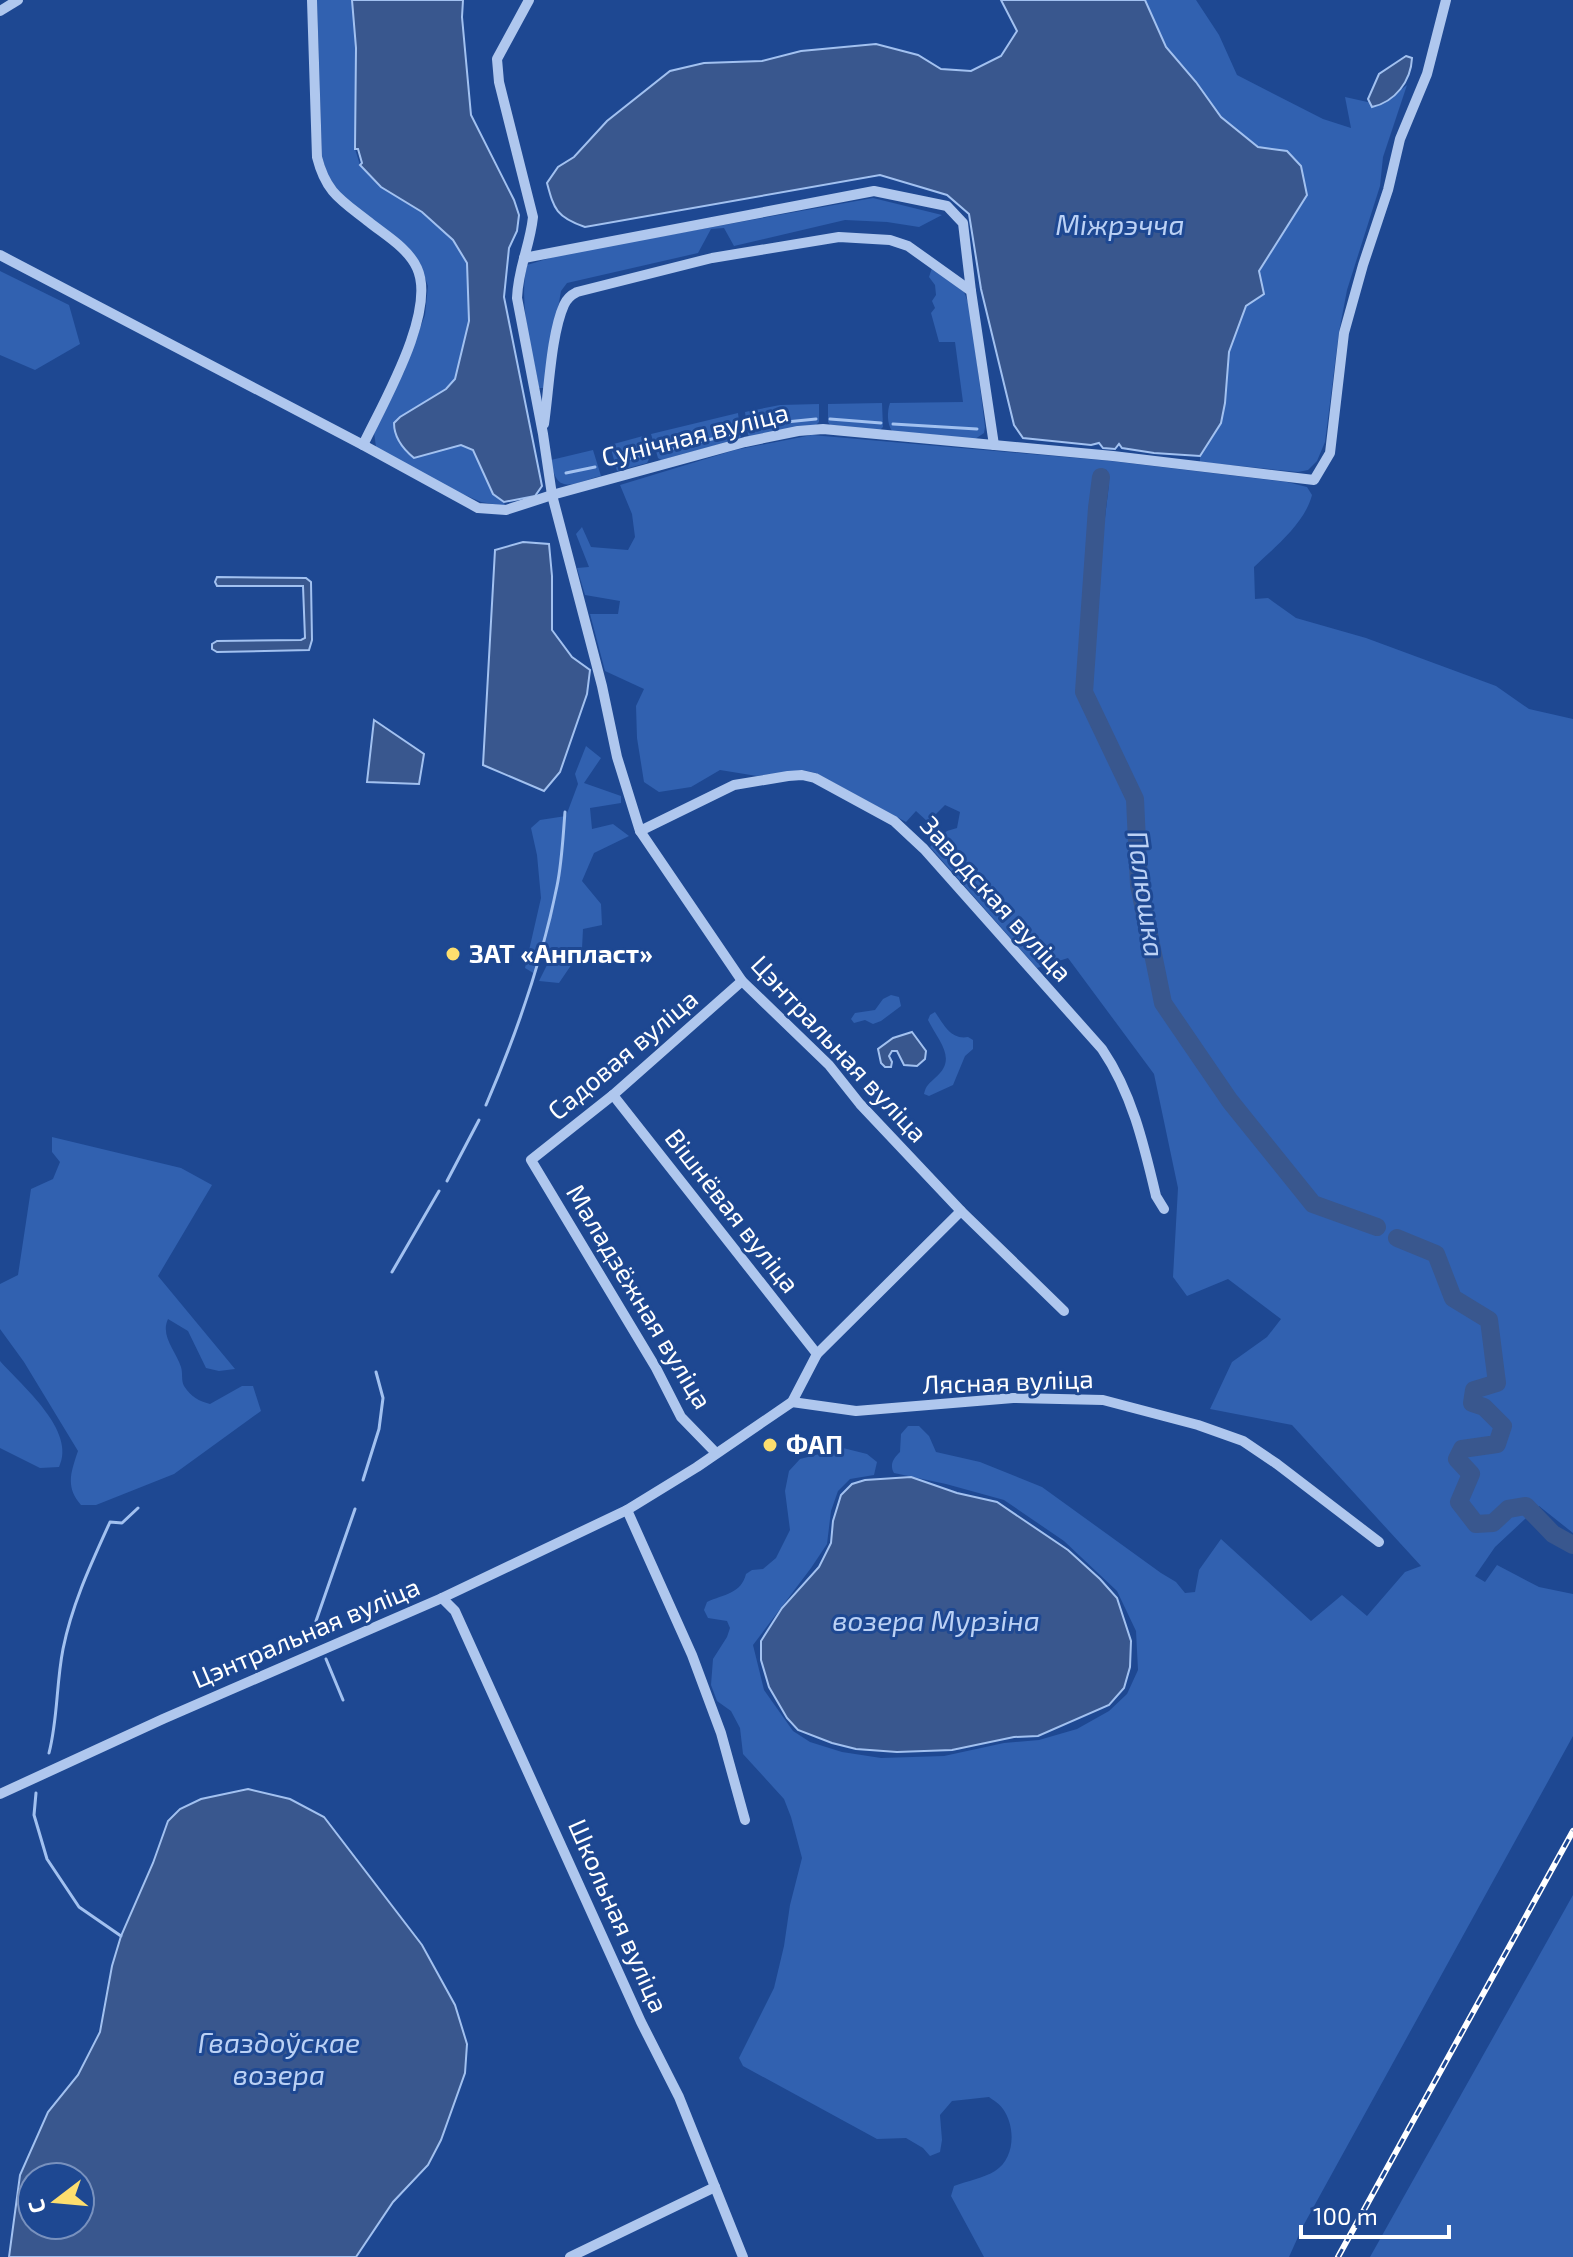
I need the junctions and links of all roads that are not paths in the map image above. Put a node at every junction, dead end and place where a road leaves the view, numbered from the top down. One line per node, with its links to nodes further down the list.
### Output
1 (18, 0): 5 (street)
2 (312, 0): 10 (street)
3 (529, 0): 7 (street)
4 (1445, 0): 11 (street, Сунічная вуліца)
5 (0, 11)
6 (0, 255): 10 (street, Сунічная вуліца)
7 (524, 258): 8 (street); 9 (street)
8 (971, 291): 9 (street); 11 (street)
9 (543, 434): 12 (street, Цэнтральная вуліца)
10 (363, 445): 12 (street, Сунічная вуліца)
11 (994, 445): 12 (street, Сунічная вуліца)
12 (552, 495): 13 (street, Цэнтральная вуліца)
13 (640, 831): 14 (street, Цэнтральная вуліца); 17 (street, Заводская вуліца)
14 (742, 981): 15 (street, Садовая вуліца); 18 (street, Цэнтральная вуліца)
15 (613, 1095): 16 (street, Садовая вуліца); 20 (street, Вішнёвая вуліца)
16 (531, 1160): 22 (street, Маладзёжная вуліца)
17 (1164, 1209)
18 (961, 1211): 19 (street, Цэнтральная вуліца); 20 (street, Цэнтральная вуліца)
19 (1064, 1311)
20 (817, 1354): 21 (street, Цэнтральная вуліца)
21 (792, 1402): 22 (street, Цэнтральная вуліца); 24 (street, Лясная вуліца)
22 (716, 1453): 23 (street, Цэнтральная вуліца)
23 (627, 1510): 25 (street, Цэнтральная вуліца); 27 (street)
24 (1379, 1542)
25 (442, 1598): 26 (street, Цэнтральная вуліца); 28 (street, Школьная вуліца)
26 (0, 1794)
27 (745, 1820)
28 (715, 2187): 29 (street); 30 (street, Школьная вуліца)
29 (570, 2257)
30 (743, 2257)

